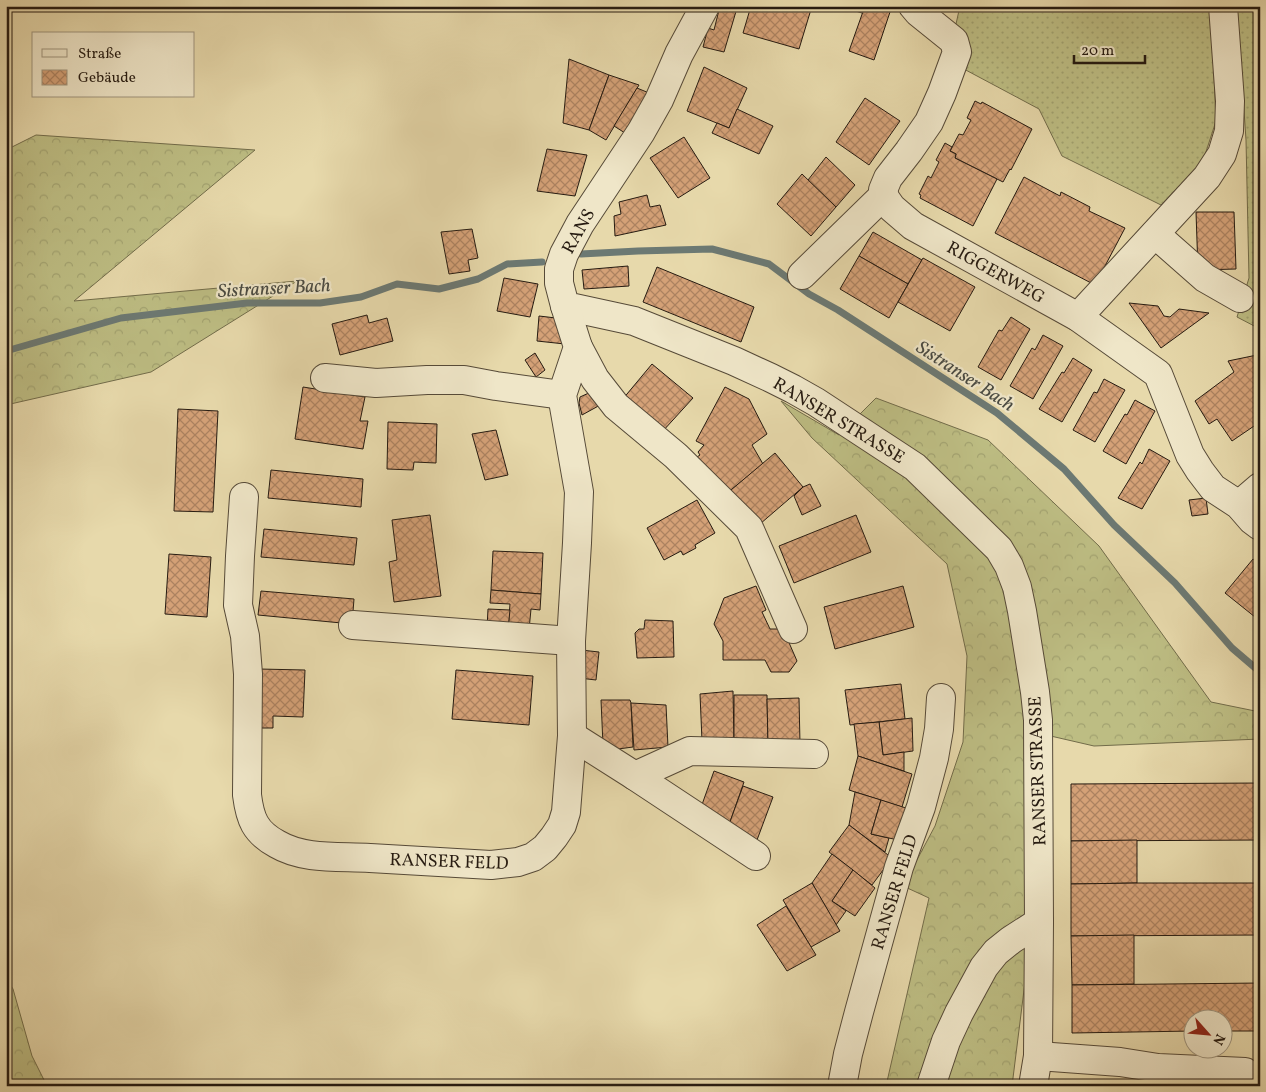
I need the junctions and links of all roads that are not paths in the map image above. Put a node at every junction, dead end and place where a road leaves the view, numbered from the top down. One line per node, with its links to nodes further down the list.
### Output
1 (705, 6): 8 (street, RANS)
2 (913, 6): 4 (street)
3 (1223, 6): 5 (street)
4 (884, 196): 6 (street); 9 (street, RIGGERWEG)
5 (1155, 234): 7 (street); 9 (street)
6 (802, 276)
7 (1240, 298)
8 (565, 306): 10 (street); 25 (street, RANSER STRASSE)
9 (1078, 317): 15 (street, RIGGERWEG)
10 (578, 347): 12 (street, RANSER FELD); 18 (street)
11 (325, 378): 12 (street)
12 (562, 395): 19 (street, RANSER FELD)
13 (1260, 486): 15 (street)
14 (244, 497): 21 (street, RANSER FELD)
15 (1238, 505): 16 (street, RIGGERWEG)
16 (1260, 526)
17 (354, 625): 19 (street)
18 (793, 629)
19 (571, 640): 21 (street, RANSER FELD)
20 (941, 698): 28 (street, RANSER FELD)
21 (572, 736): 23 (street)
22 (814, 754): 23 (street)
23 (635, 776): 24 (street)
24 (756, 856)
25 (1040, 922): 26 (street, RANSER STRASSE); 29 (street)
26 (1038, 1056): 27 (street); 30 (street, RANSER STRASSE)
27 (1244, 1072)
28 (842, 1086)
29 (931, 1086)
30 (1033, 1086)

